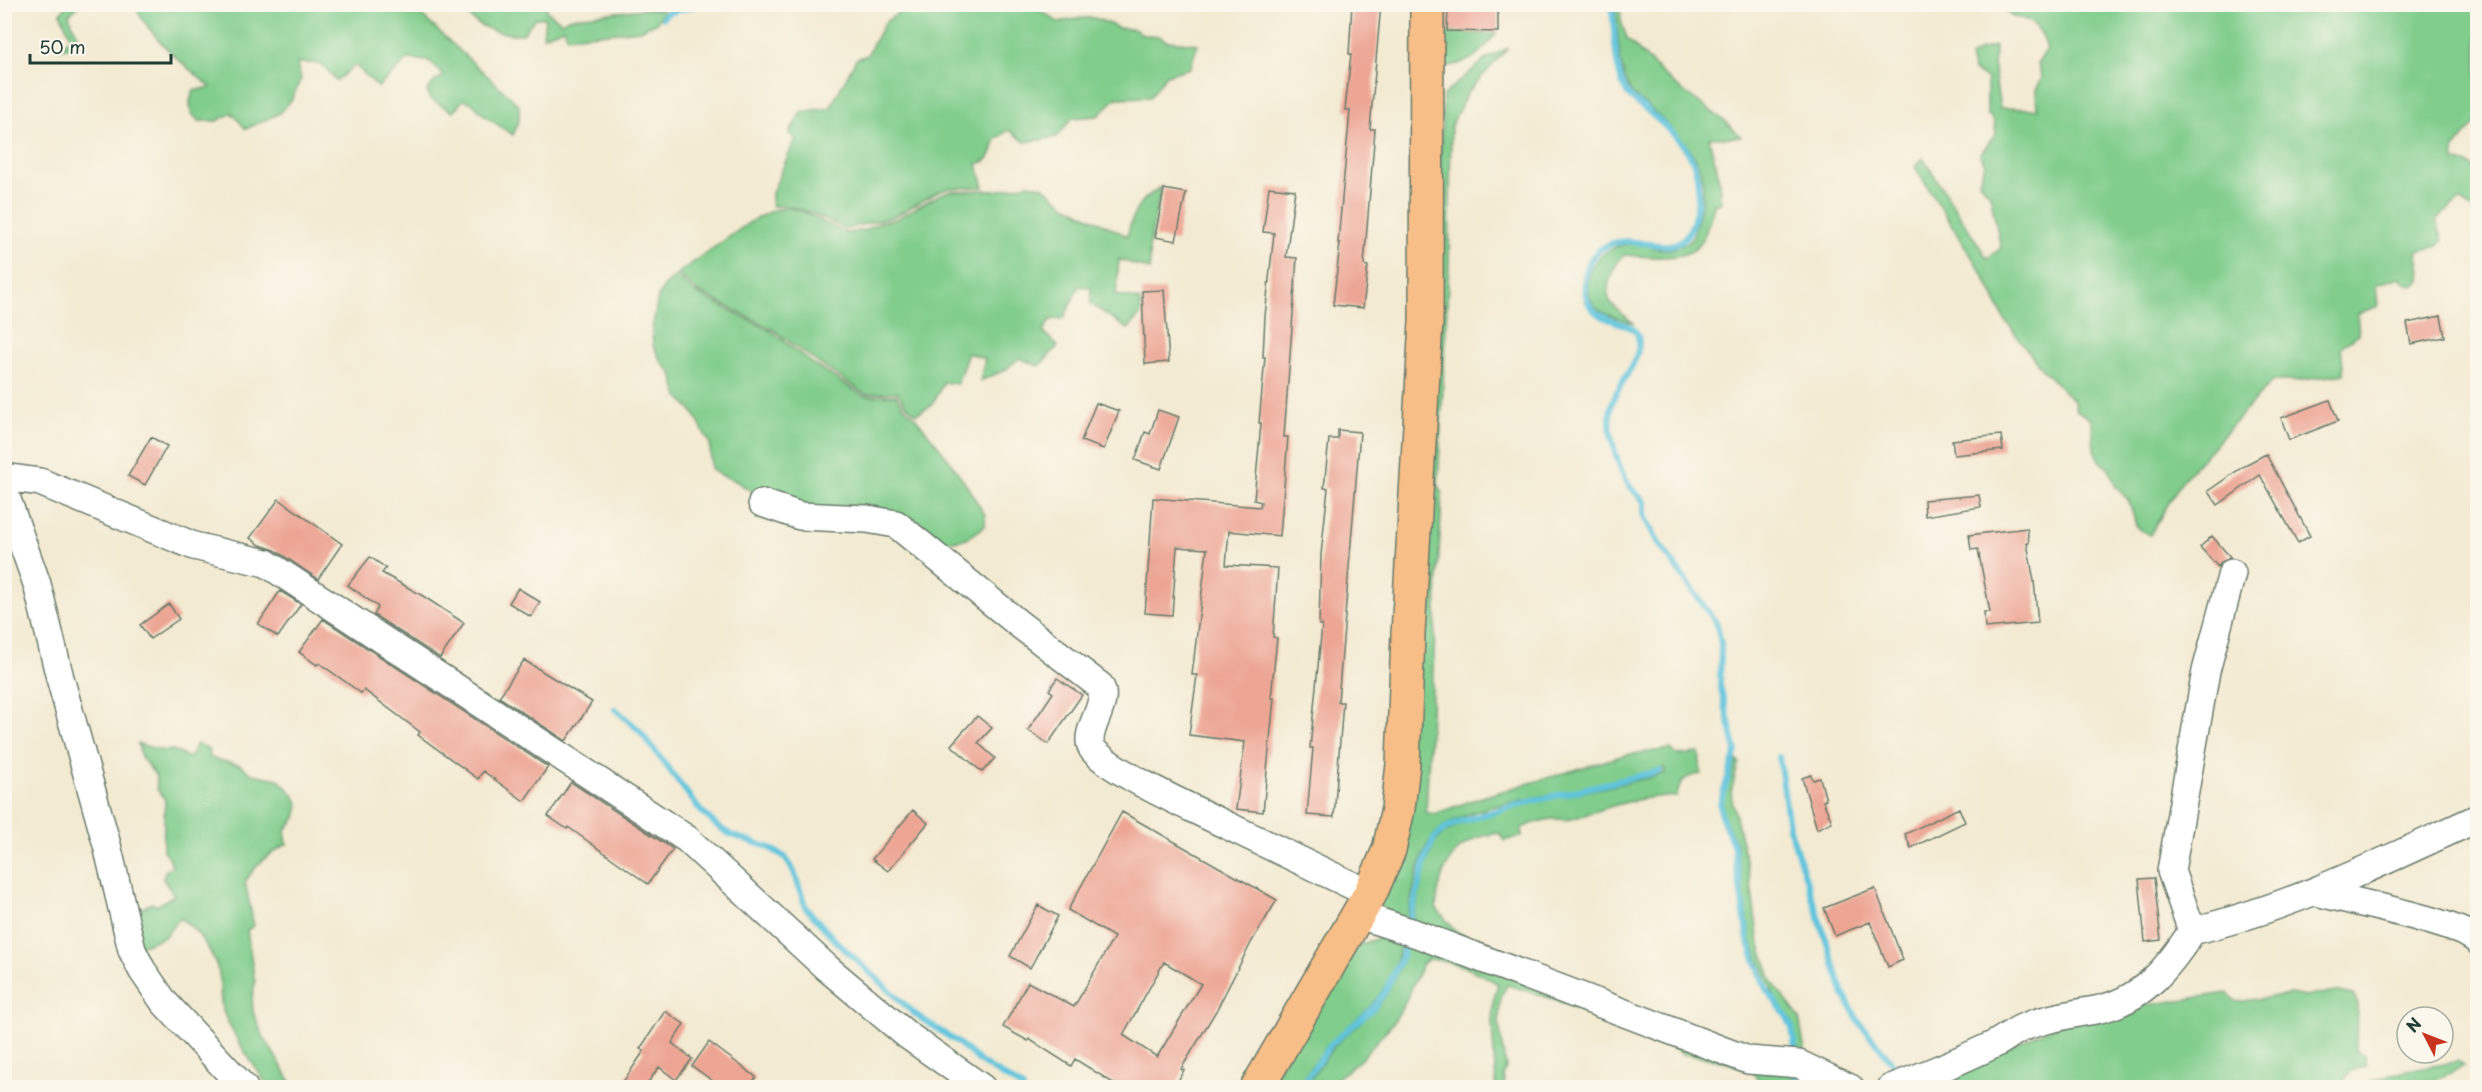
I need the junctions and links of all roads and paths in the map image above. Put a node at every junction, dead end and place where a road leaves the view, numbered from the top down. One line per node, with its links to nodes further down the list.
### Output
1 (1427, 4): 8 (main road)
2 (4, 477): 12 (street)
3 (4, 491): 11 (street)
4 (762, 503): 8 (street)
5 (2232, 573): 9 (street)
6 (2478, 818): 7 (street)
7 (2317, 892): 9 (street); 10 (street)
8 (1365, 904): 13 (main road); 14 (street)
9 (2192, 932): 15 (street)
10 (2478, 941)
11 (244, 1088)
12 (982, 1088)
13 (1257, 1088)
14 (1850, 1088)
15 (1891, 1088)

